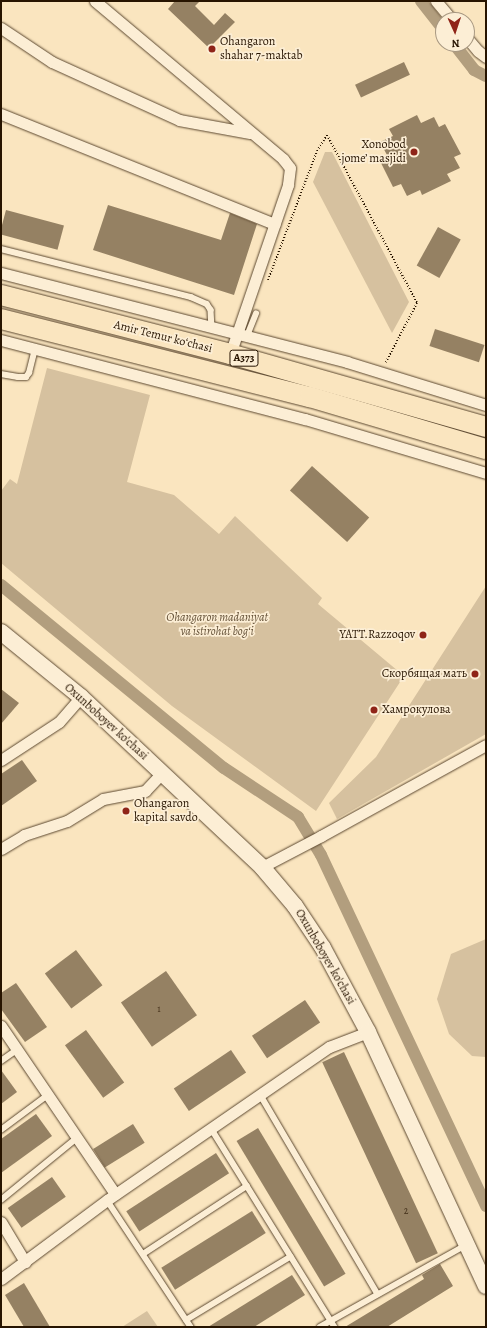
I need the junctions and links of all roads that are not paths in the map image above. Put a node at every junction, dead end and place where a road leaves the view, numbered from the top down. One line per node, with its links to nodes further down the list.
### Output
1 (95, 1): 8 (street)
2 (436, 1): 3 (street)
3 (445, 12)
4 (1, 28): 8 (street)
5 (475, 47): 6 (street)
6 (486, 57)
7 (1, 114): 9 (street)
8 (252, 134): 9 (street)
9 (275, 224): 16 (street)
10 (1, 249): 15 (lane)
11 (1, 273): 15 (street)
12 (1, 295): 19 (highway, Amir Temur koʻchasi / A373)
13 (256, 314): 16 (lane)
14 (1, 319): 23 (highway, Amir Temur koʻchasi / A373)
15 (212, 327): 16 (street)
16 (241, 335): 19 (street); 21 (street)
17 (1, 340): 18 (street)
18 (35, 349): 20 (lane); 24 (street)
19 (230, 354): 22 (highway, Amir Temur koʻchasi / A373)
20 (1, 374)
21 (486, 405)
22 (486, 427)
23 (486, 449)
24 (486, 473)
25 (1, 632): 26 (main road, Oxunboboyev ko'chasi)
26 (81, 697): 28 (street); 29 (main road, Oxunboboyev ko'chasi)
27 (486, 745): 31 (street)
28 (1, 760)
29 (162, 773): 30 (street); 31 (main road, Oxunboboyev ko'chasi)
30 (1, 849)
31 (262, 867): 33 (main road, Oxunboboyev ko'chasi)
32 (1, 1026): 34 (street)
33 (368, 1032): 36 (street); 45 (main road, Oxunboboyev ko'chasi)
34 (17, 1050): 35 (lane); 37 (street)
35 (1, 1061)
36 (260, 1094): 38 (street); 51 (lane)
37 (48, 1095): 39 (lane); 40 (street)
38 (211, 1128): 41 (lane); 42 (street)
39 (1, 1130)
40 (77, 1138): 42 (street); 43 (lane)
41 (247, 1186): 46 (lane); 47 (lane)
42 (111, 1197): 46 (lane); 48 (street)
43 (1, 1200)
44 (1, 1222): 48 (street)
45 (467, 1245): 50 (main road, Oxunboboyev ko'chasi); 51 (lane)
46 (143, 1254): 52 (lane)
47 (290, 1257): 52 (lane); 53 (lane)
48 (25, 1262): 49 (street)
49 (1, 1279)
50 (486, 1286)
51 (378, 1294): 53 (lane)
52 (186, 1320): 54 (lane)
53 (331, 1321): 55 (lane); 56 (lane)
54 (191, 1327)
55 (320, 1327)
56 (335, 1327)

